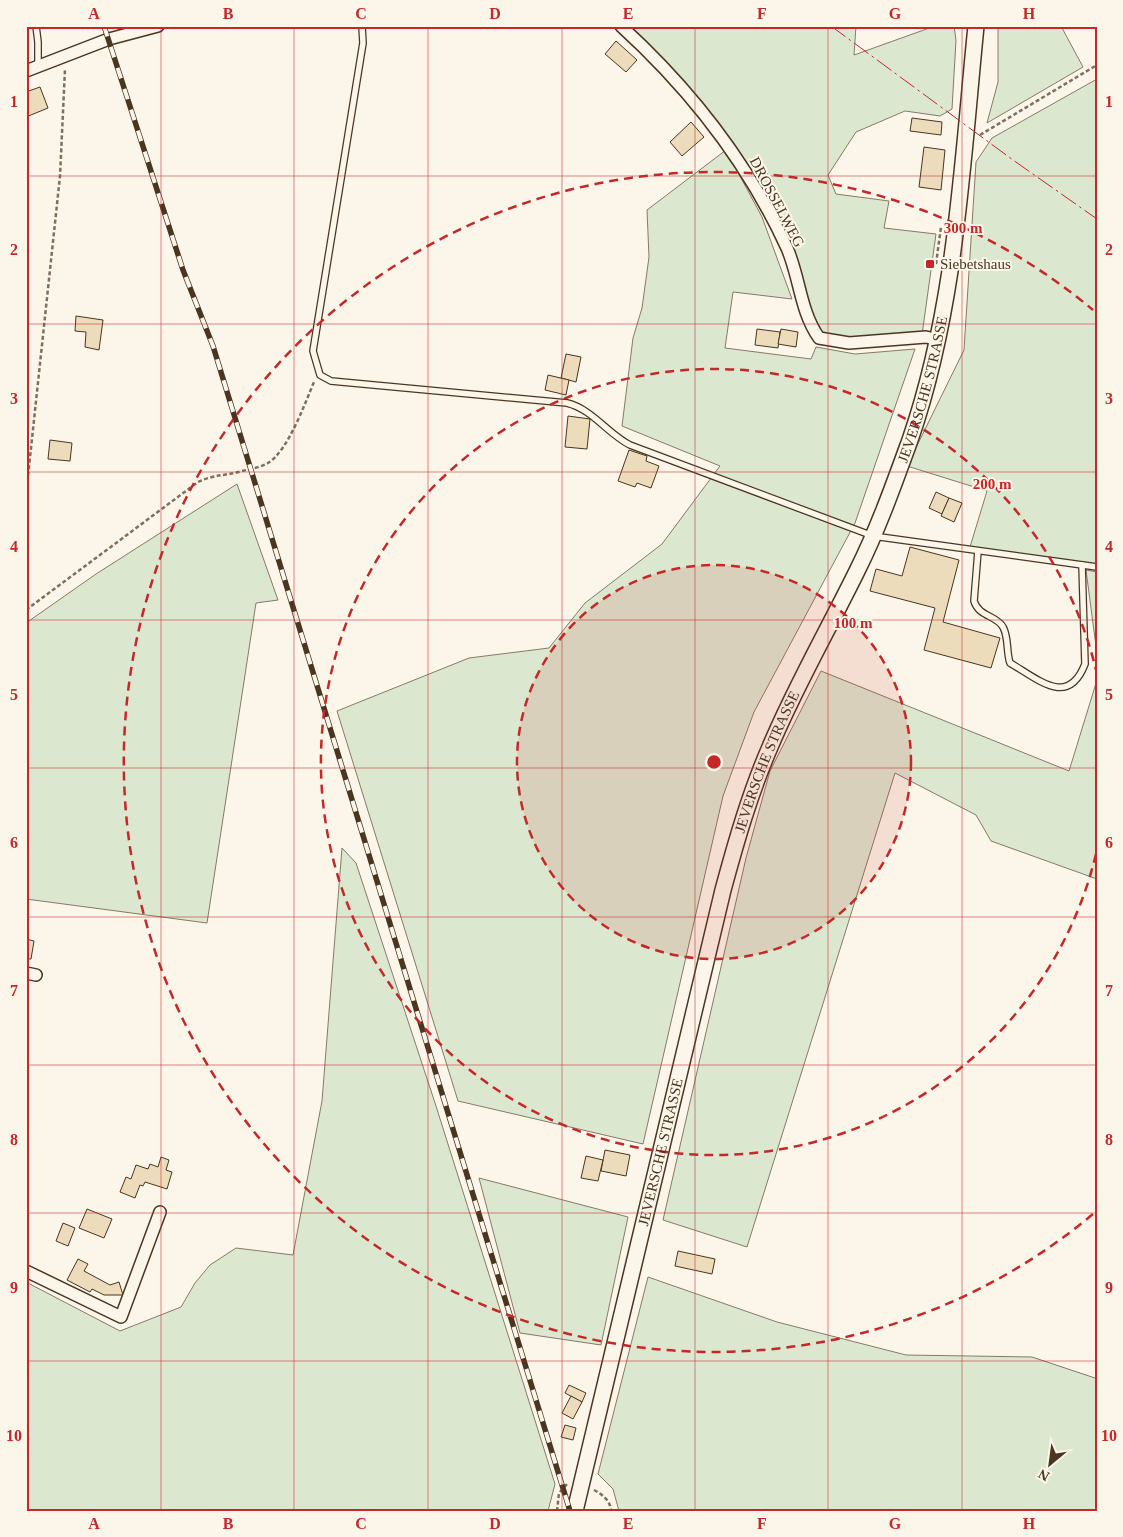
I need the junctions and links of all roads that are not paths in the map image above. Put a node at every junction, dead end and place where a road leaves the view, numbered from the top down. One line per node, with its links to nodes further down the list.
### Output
1 (36, 26): 6 (lane)
2 (158, 26): 6 (street)
3 (362, 26): 9 (lane)
4 (621, 26): 8 (street, DROSSELWEG)
5 (976, 26): 8 (street, JEVERSCHE STRASSE)
6 (38, 66): 7 (street)
7 (26, 71)
8 (939, 340): 9 (street, JEVERSCHE STRASSE)
9 (873, 536): 10 (lane); 15 (street, JEVERSCHE STRASSE)
10 (978, 551): 11 (lane); 11 (lane)
11 (1082, 565): 12 (lane)
12 (1097, 567)
13 (160, 1212): 14 (street)
14 (26, 1271)
15 (574, 1511)

